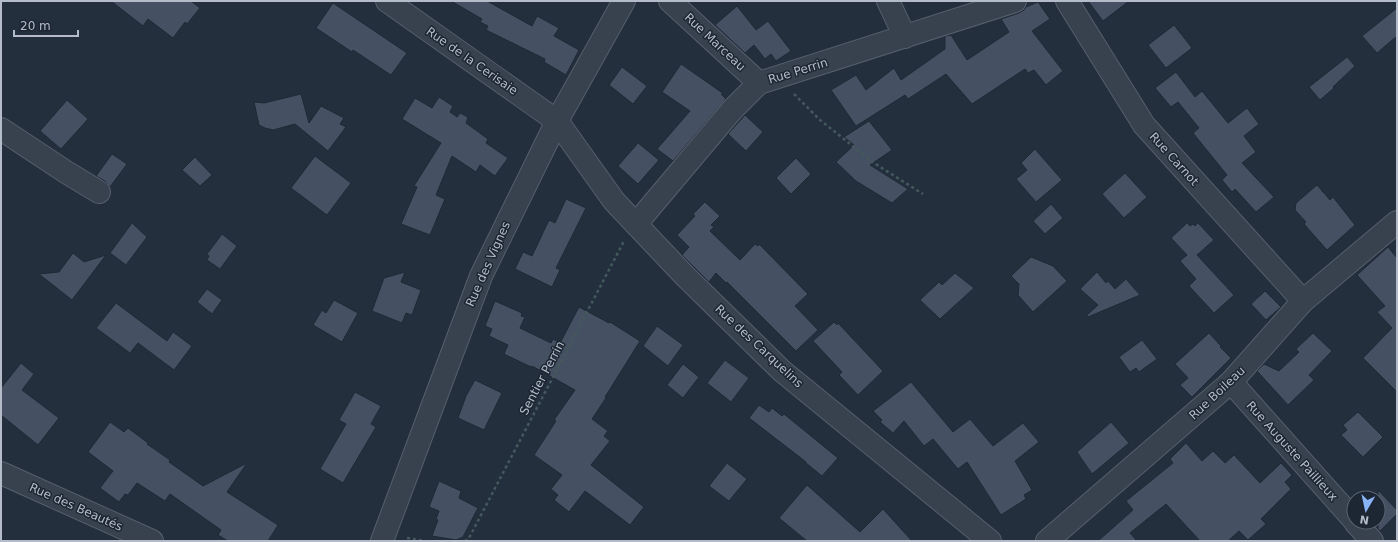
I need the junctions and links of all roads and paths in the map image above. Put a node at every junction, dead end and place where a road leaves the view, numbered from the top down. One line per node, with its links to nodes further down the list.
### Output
1 (387, 1): 10 (street, Rue de la Cerisaie)
2 (624, 1): 10 (street, Rue des Vignes)
3 (670, 1): 9 (street, Rue Marceau)
4 (888, 1): 7 (street)
5 (1015, 1): 7 (street, Rue Perrin)
6 (1067, 1): 16 (street, Rue Carnot)
7 (905, 37): 8 (street, Rue Perrin)
8 (782, 76): 9 (street, Rue Perrin); 13 (path)
9 (759, 83): 15 (street, Rue Perrin)
10 (557, 121): 15 (street, Rue des Carquelins); 22 (street, Rue des Vignes)
11 (1, 129): 12 (street)
12 (99, 192)
13 (923, 194)
14 (1397, 222): 16 (street, Rue Boileau)
15 (636, 224): 23 (path, Sentier Perrin); 24 (street, Rue des Carquelins)
16 (1303, 300): 17 (street, Rue Boileau)
17 (1231, 382): 19 (street, Rue Auguste Paillieux); 25 (street, Rue Boileau)
18 (1, 473): 21 (street, Rue des Beautés)
19 (1346, 511)
20 (1363, 530): 26 (street, Rue Auguste Paillieux)
21 (152, 541)
22 (382, 541)
23 (465, 541)
24 (990, 541)
25 (1047, 541)
26 (1372, 541)

